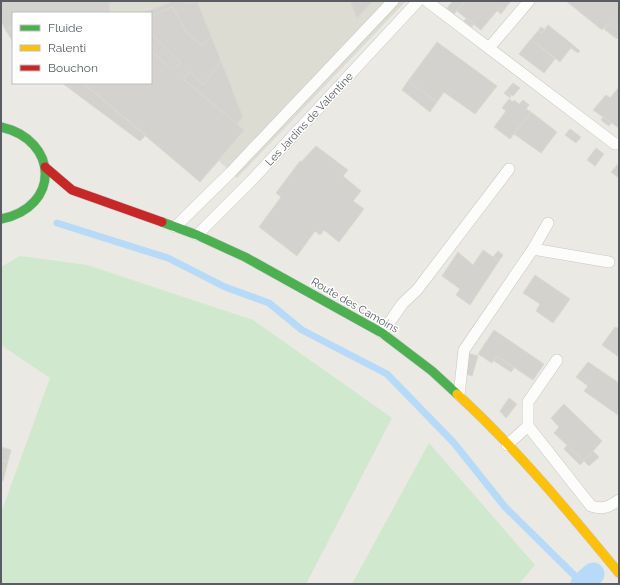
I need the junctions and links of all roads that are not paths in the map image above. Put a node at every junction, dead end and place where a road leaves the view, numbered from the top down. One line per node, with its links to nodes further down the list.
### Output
1 (394, 1): 15 (lane)
2 (418, 1): 16 (lane, Les Jardins de Valentine)
3 (427, 1): 5 (lane)
4 (528, 1): 5 (lane)
5 (489, 48): 8 (lane)
6 (1, 116): 7 (main road)
7 (4, 127): 9 (main road)
8 (619, 144)
9 (45, 167): 11 (main road, Route des Camoins); 12 (main road)
10 (509, 169): 19 (lane)
11 (72, 190): 12 (main road, Route des Camoins); 15 (main road, Route des Camoins)
12 (39, 196): 13 (main road)
13 (1, 219)
14 (548, 223): 17 (lane)
15 (175, 227): 16 (main road, Route des Camoins)
16 (197, 235): 19 (main road, Route des Camoins)
17 (533, 249): 18 (lane); 21 (lane)
18 (609, 262)
19 (382, 332): 21 (main road, Route des Camoins)
20 (557, 360): 22 (lane)
21 (459, 395): 23 (main road, Route des Camoins)
22 (528, 426): 23 (lane); 24 (lane)
23 (507, 445): 25 (main road, Route des Camoins)
24 (619, 500)
25 (619, 573)

